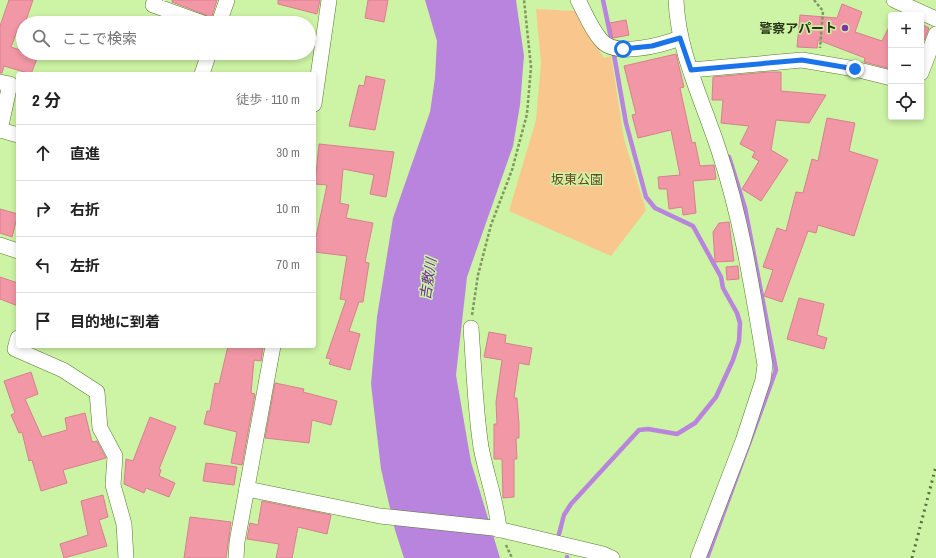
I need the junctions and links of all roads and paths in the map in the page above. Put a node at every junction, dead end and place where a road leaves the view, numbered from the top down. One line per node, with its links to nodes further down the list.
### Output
1 (155, 0): 9 (street)
2 (227, 0): 10 (street)
3 (329, 0): 21 (street)
4 (524, 0): 26 (path)
5 (578, 0): 13 (street)
6 (676, 0): 13 (street)
7 (814, 0): 15 (path)
8 (894, 0): 11 (street)
9 (184, 16)
10 (221, 16)
11 (936, 19)
12 (936, 34): 16 (street)
13 (680, 38): 17 (street)
14 (207, 60): 18 (street)
15 (819, 63): 17 (street); 19 (street)
16 (924, 65)
17 (691, 70): 34 (street)
18 (203, 72)
19 (888, 77)
20 (0, 82): 22 (street)
21 (316, 90)
22 (0, 130): 23 (street)
23 (16, 134)
24 (0, 245): 25 (street)
25 (16, 250)
26 (471, 328): 30 (street)
27 (16, 345): 31 (street)
28 (273, 348): 29 (street)
29 (247, 490): 30 (street); 32 (street)
30 (496, 529): 33 (street)
31 (126, 558)
32 (236, 558)
33 (612, 558)
34 (698, 558)

